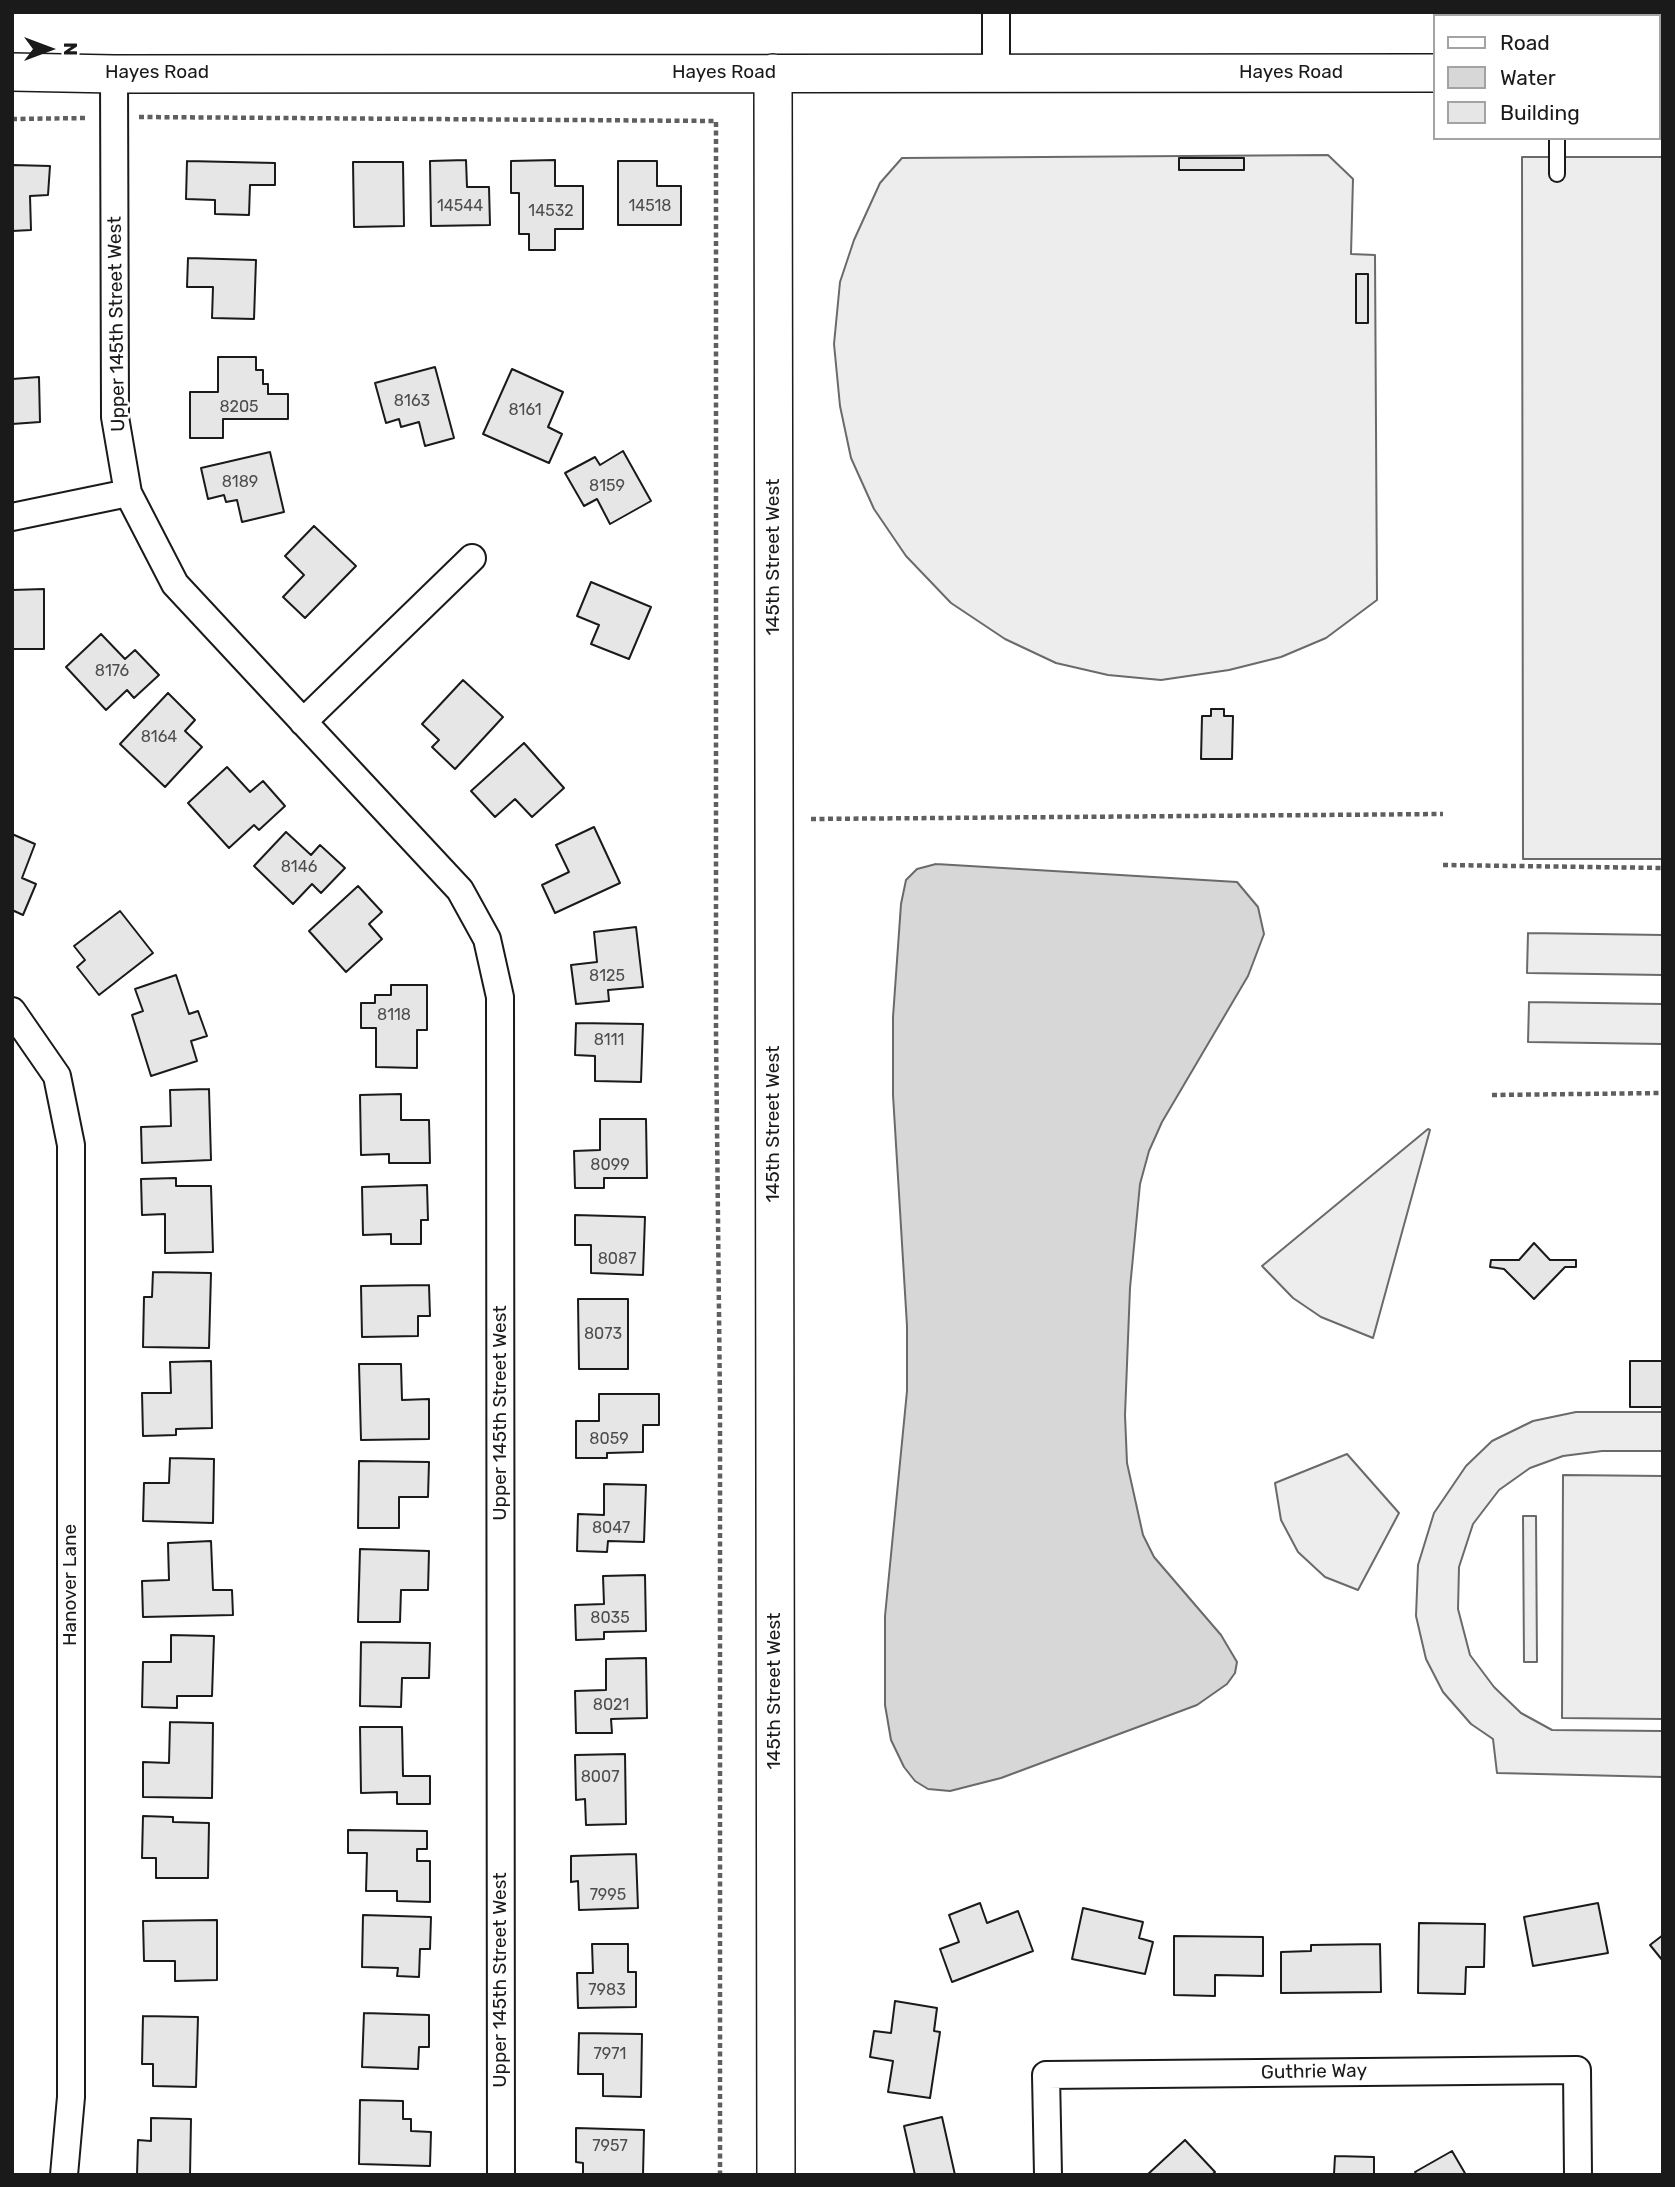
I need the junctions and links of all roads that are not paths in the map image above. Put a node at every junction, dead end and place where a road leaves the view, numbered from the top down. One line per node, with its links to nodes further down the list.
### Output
1 (996, 12): 4 (street)
2 (12, 72): 6 (street, Hayes Road)
3 (773, 73): 4 (street, Hayes Road); 6 (street, Hayes Road); 16 (street, 145th Street West)
4 (996, 73): 5 (street, Hayes Road)
5 (1434, 73)
6 (114, 74): 9 (street, Upper 145th Street West)
7 (1557, 140): 8 (lane)
8 (1557, 174)
9 (128, 493): 10 (street); 12 (street, Upper 145th Street West)
10 (12, 517)
11 (472, 558): 12 (street)
12 (303, 722): 15 (street, Upper 145th Street West)
13 (12, 1011): 14 (street, Hanover Lane)
14 (64, 2175)
15 (502, 2175)
16 (776, 2175)
17 (1048, 2175): 18 (street, Guthrie Way)
18 (1578, 2175)

